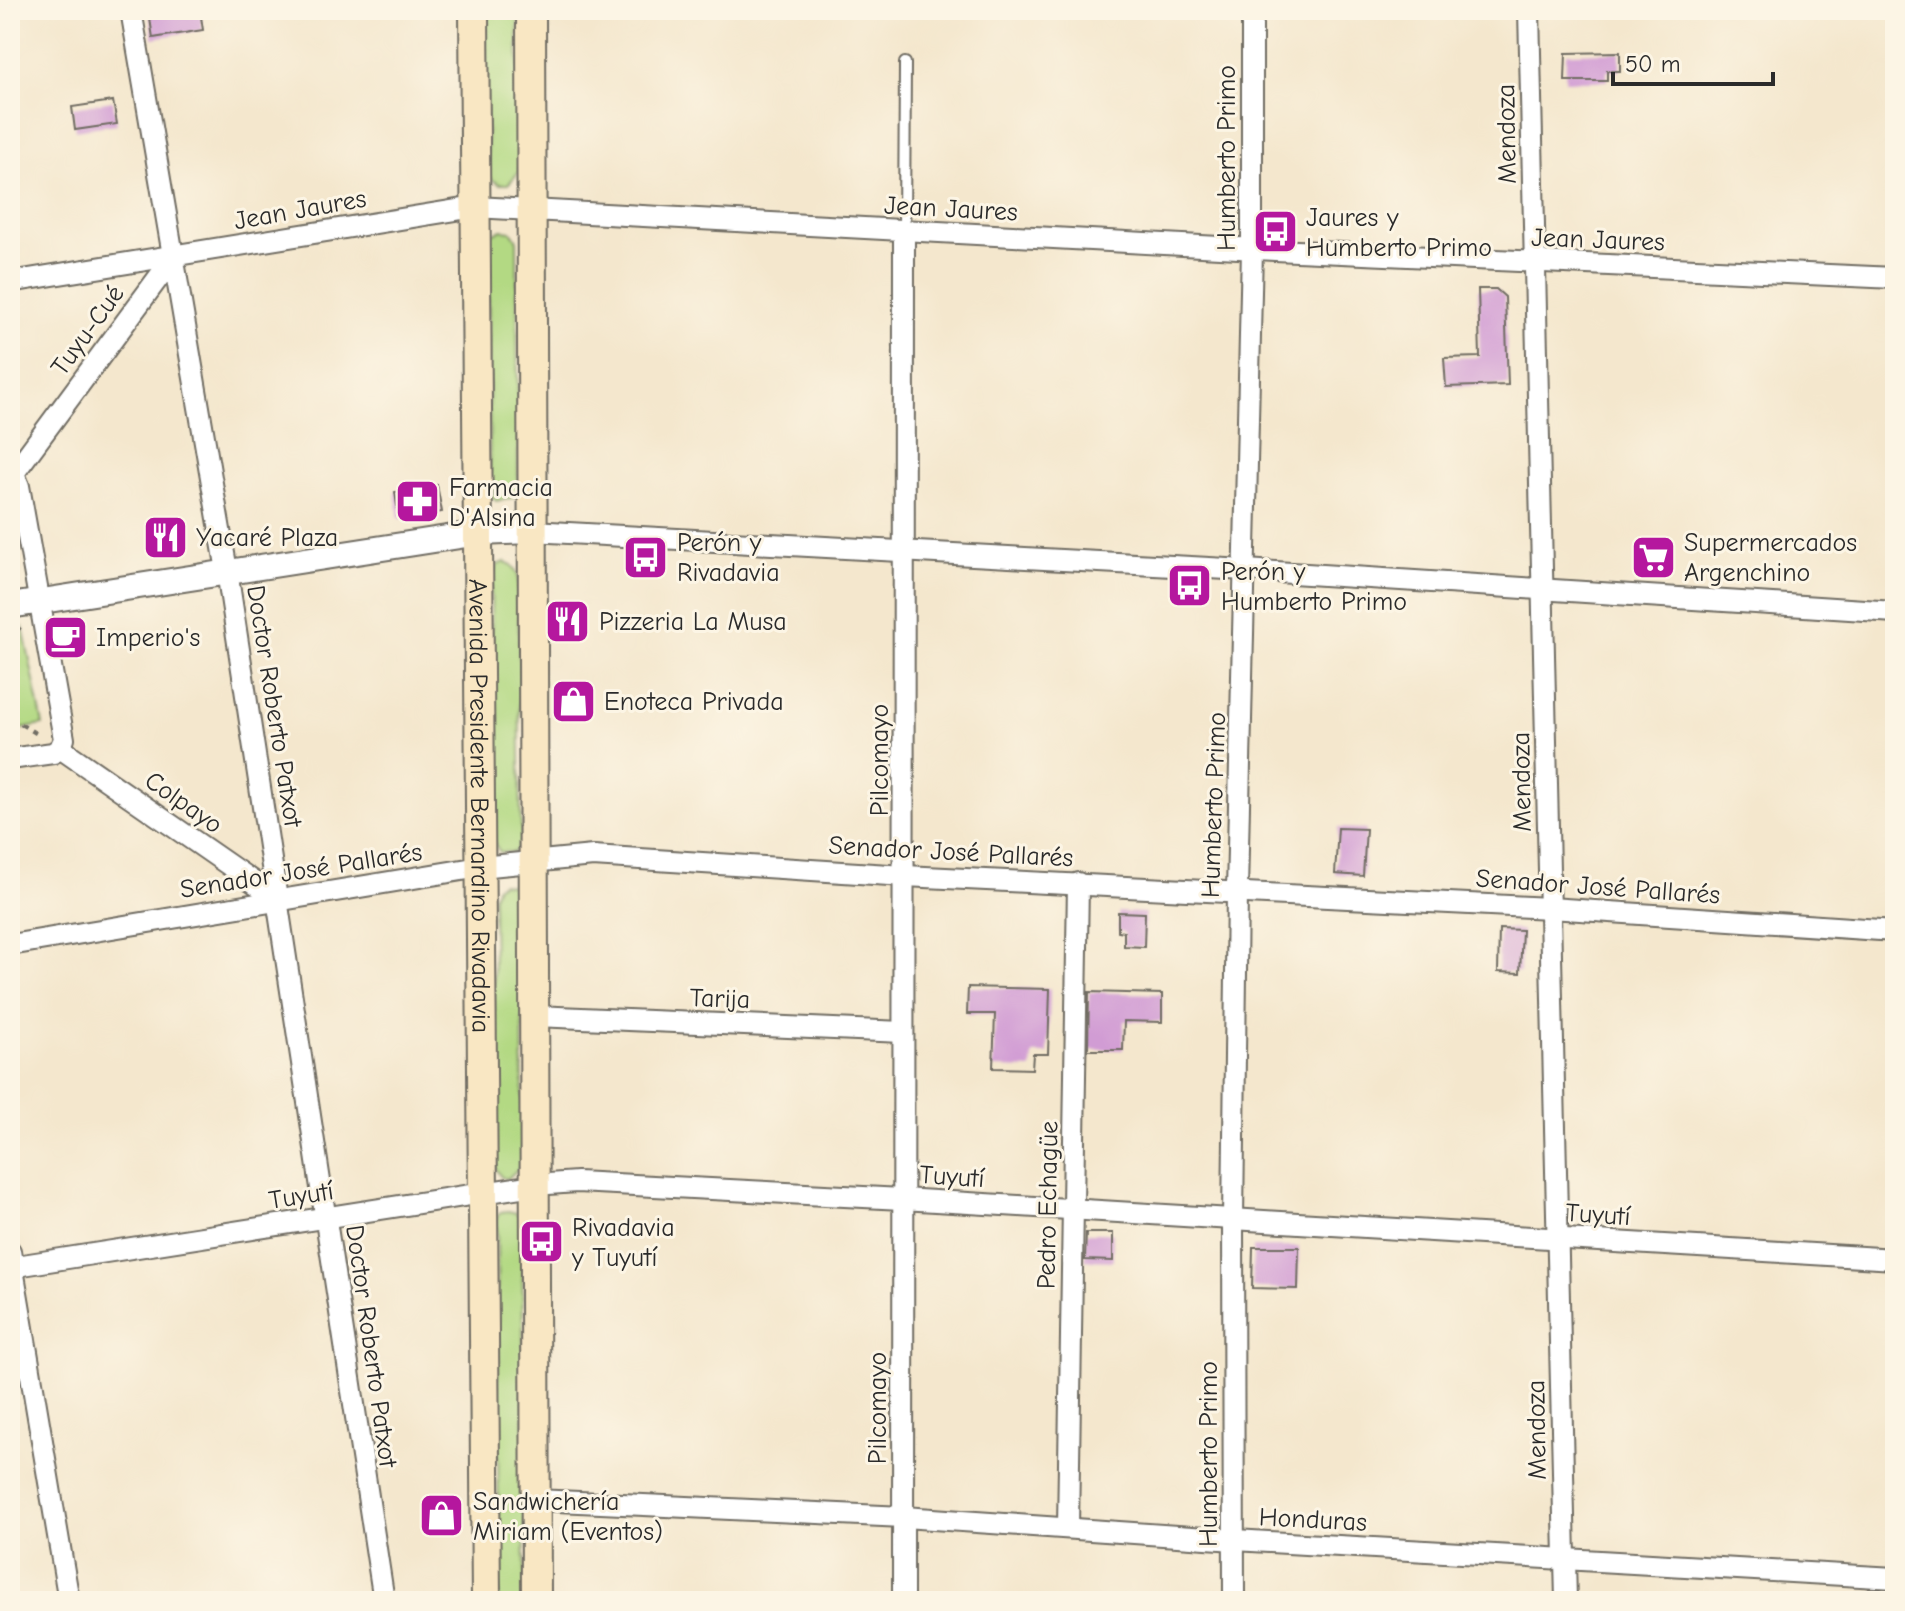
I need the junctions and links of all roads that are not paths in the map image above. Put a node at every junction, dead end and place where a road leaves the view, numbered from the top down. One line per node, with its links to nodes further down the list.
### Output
1 (131, 10): 11 (street, Doctor Roberto Patxot)
2 (474, 10): 7 (main road, Avenida Presidente Bernardino Rivadavia)
3 (531, 10): 8 (main road, Avenida Presidente Bernardino Rivadavia)
4 (1252, 10): 10 (street, Humberto Primo)
5 (1529, 10): 12 (street, Mendoza)
6 (905, 63): 9 (lane, Pilcomayo)
7 (475, 207): 8 (street, Jean Jaures); 11 (street, Jean Jaures); 17 (main road, Avenida Presidente Bernardino Rivadavia)
8 (531, 208): 9 (street, Jean Jaures); 16 (main road, Avenida Presidente Bernardino Rivadavia)
9 (904, 232): 10 (street, Jean Jaures); 18 (street, Pilcomayo)
10 (1252, 249): 12 (street, Jean Jaures); 19 (street, Humberto Primo)
11 (173, 258): 14 (street, Jean Jaures); 15 (street, Tuyu-Cué); 20 (street, Doctor Roberto Patxot)
12 (1535, 262): 13 (street, Jean Jaures); 21 (street, Mendoza)
13 (1895, 278)
14 (10, 282)
15 (12, 472): 22 (street)
16 (532, 531): 17 (street); 18 (street); 27 (main road, Avenida Presidente Bernardino Rivadavia)
17 (479, 533): 20 (street); 28 (main road, Avenida Presidente Bernardino Rivadavia)
18 (905, 552): 19 (street); 29 (street, Pilcomayo)
19 (1246, 570): 21 (street); 31 (street, Humberto Primo)
20 (227, 571): 22 (street); 32 (street, Doctor Roberto Patxot)
21 (1543, 589): 24 (street); 33 (street, Mendoza)
22 (39, 601): 23 (street); 25 (street)
23 (10, 606)
24 (1895, 612)
25 (60, 748): 26 (street); 32 (street, Colpayo)
26 (10, 759)
27 (534, 860): 28 (street, Senador José Pallarés); 29 (street, Senador José Pallarés); 36 (main road, Avenida Presidente Bernardino Rivadavia)
28 (480, 867): 32 (street, Senador José Pallarés); 39 (main road, Avenida Presidente Bernardino Rivadavia)
29 (905, 876): 30 (street, Senador José Pallarés); 37 (street, Pilcomayo)
30 (1078, 883): 31 (street, Senador José Pallarés); 41 (street, Pedro Echagüe)
31 (1237, 891): 33 (street, Senador José Pallarés); 43 (street, Humberto Primo)
32 (278, 899): 35 (street, Senador José Pallarés); 42 (street, Doctor Roberto Patxot)
33 (1550, 908): 34 (street, Senador José Pallarés); 44 (street, Mendoza)
34 (1895, 931)
35 (10, 945)
36 (535, 1016): 37 (street, Tarija); 38 (main road, Avenida Presidente Bernardino Rivadavia)
37 (903, 1032): 40 (street, Pilcomayo)
38 (534, 1185): 39 (street, Tuyutí); 40 (street, Tuyutí); 47 (main road, Avenida Presidente Bernardino Rivadavia)
39 (483, 1194): 42 (street, Tuyutí); 55 (main road, Avenida Presidente Bernardino Rivadavia)
40 (902, 1199): 41 (street, Tuyutí); 48 (street, Pilcomayo)
41 (1073, 1210): 43 (street, Tuyutí); 49 (street, Pedro Echagüe)
42 (327, 1217): 46 (street, Tuyutí); 54 (street, Doctor Roberto Patxot)
43 (1233, 1220): 44 (street, Tuyutí); 50 (street, Humberto Primo)
44 (1558, 1238): 45 (street, Tuyutí); 51 (street, Mendoza)
45 (1895, 1259)
46 (11, 1262): 53 (street)
47 (536, 1500): 48 (street, Honduras); 56 (main road, Avenida Presidente Bernardino Rivadavia)
48 (904, 1517): 49 (street, Honduras); 57 (street, Pilcomayo)
49 (1068, 1528): 50 (street, Honduras)
50 (1235, 1540): 51 (street, Honduras); 58 (street, Humberto Primo)
51 (1565, 1558): 52 (street, Honduras); 59 (street, Mendoza)
52 (1895, 1578)
53 (69, 1601)
54 (384, 1601)
55 (486, 1601)
56 (536, 1601)
57 (903, 1601)
58 (1234, 1601)
59 (1566, 1601)

